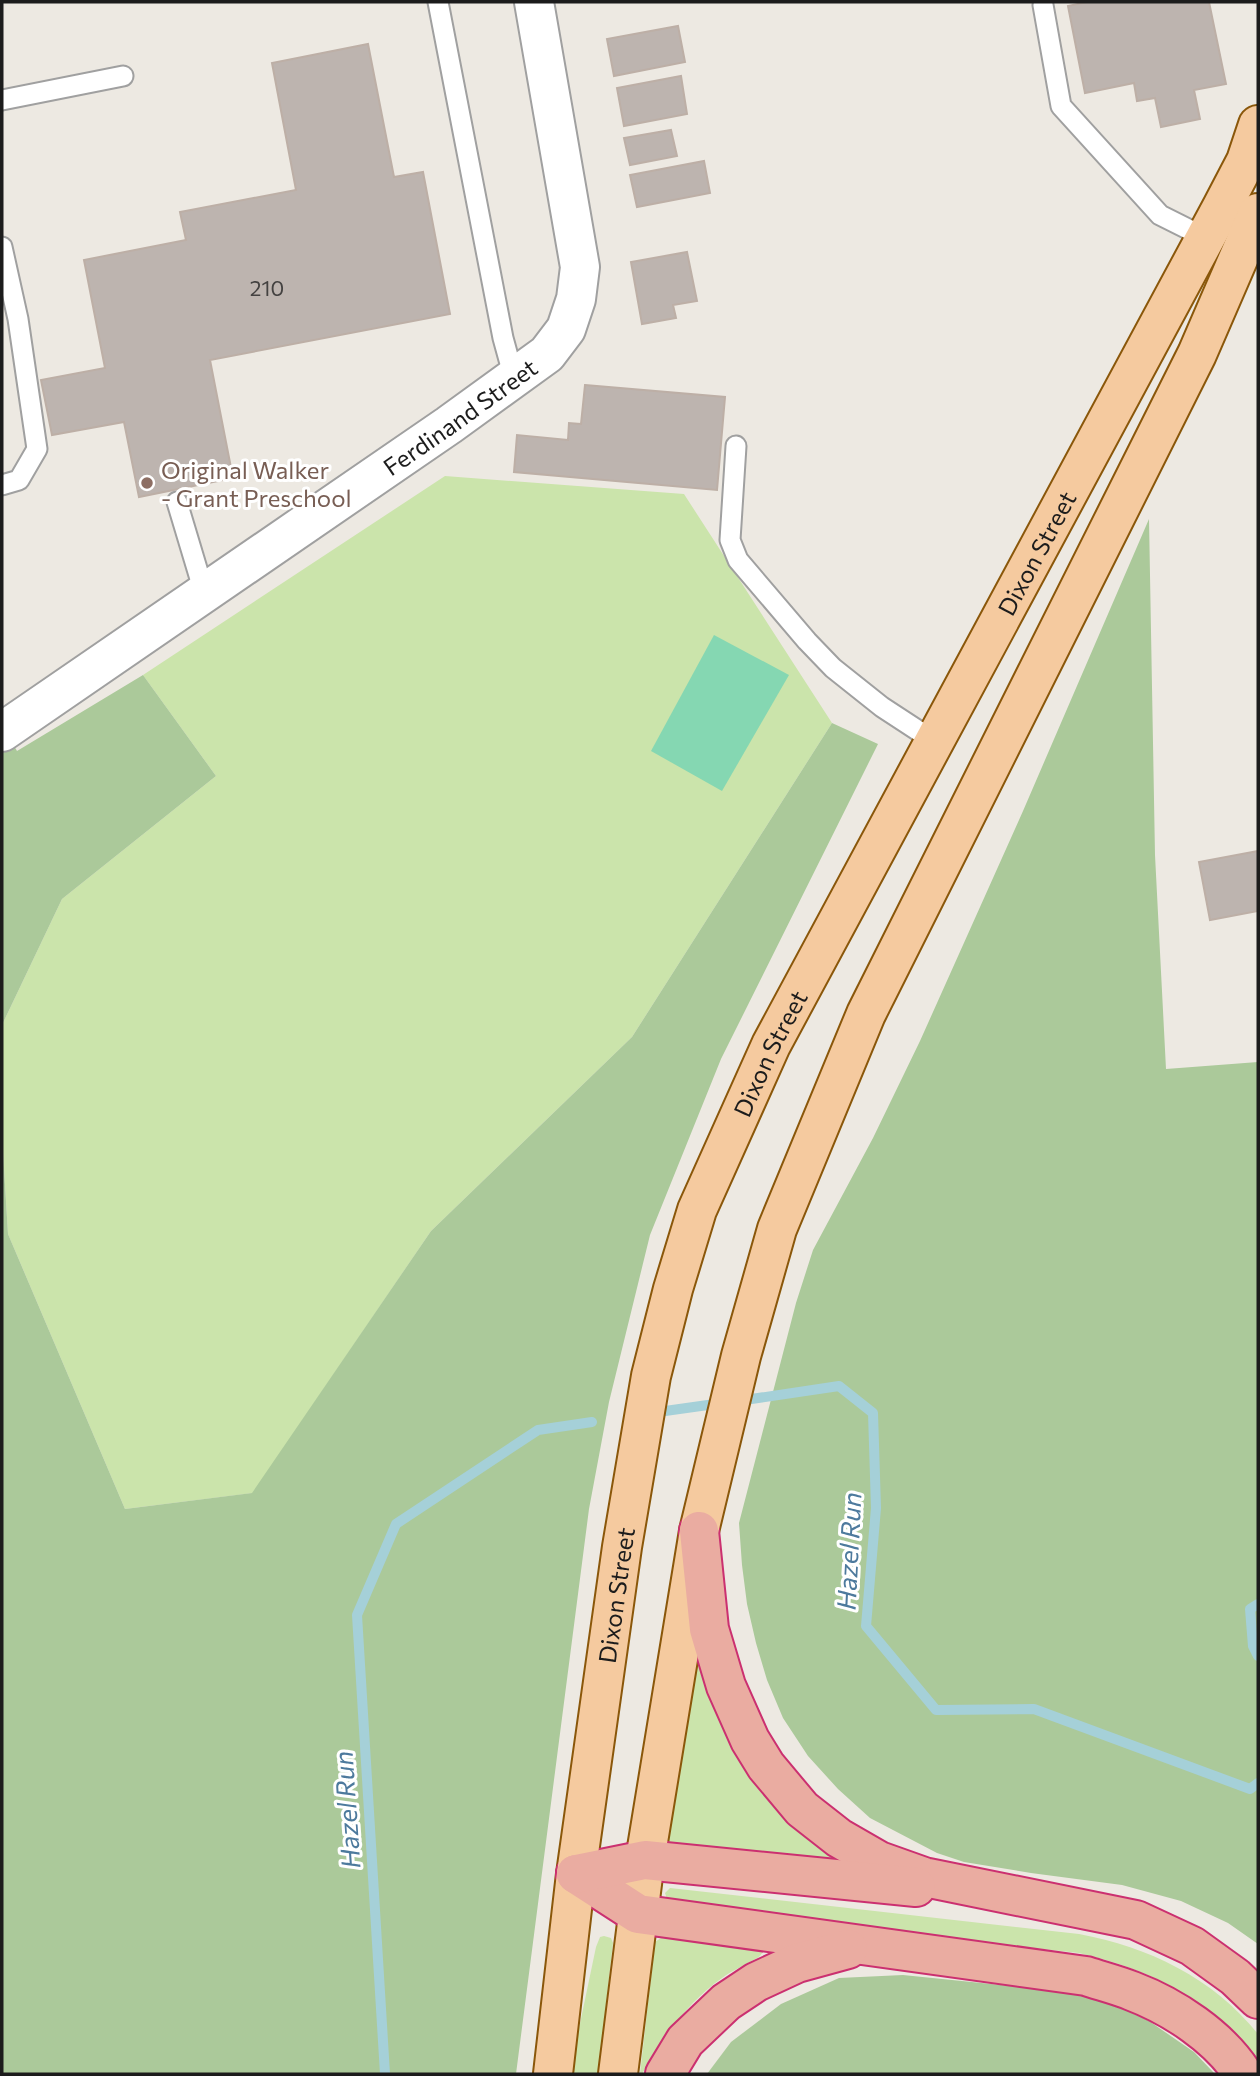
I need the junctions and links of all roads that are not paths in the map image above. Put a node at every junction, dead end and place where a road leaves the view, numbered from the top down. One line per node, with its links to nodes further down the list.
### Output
1 (438, 2): 12 (lane)
2 (534, 2): 12 (street, Ferdinand Street)
3 (1043, 5): 8 (lane)
4 (123, 76): 5 (lane)
5 (2, 100)
6 (1258, 125): 8 (main road, Dixon Street)
7 (1258, 213): 11 (main road)
8 (1206, 238): 18 (main road, Dixon Street)
9 (2, 247): 14 (lane)
10 (1258, 251): 11 (main road)
11 (1197, 354): 19 (main road)
12 (514, 378): 16 (street, Ferdinand Street)
13 (736, 446): 18 (lane)
14 (2, 485)
15 (177, 502): 16 (lane)
16 (204, 592): 17 (street, Ferdinand Street)
17 (5, 723)
18 (934, 741): 21 (main road, Dixon Street)
19 (699, 1531): 20 (main road); 22 (highway)
20 (645, 1860): 21 (highway); 22 (highway); 23 (main road)
21 (576, 1874): 23 (highway); 26 (main road, Dixon Street)
22 (995, 1892): 25 (highway)
23 (638, 1914): 24 (highway); 27 (main road)
24 (863, 1945): 28 (highway); 29 (highway)
25 (1258, 1999)
26 (553, 2074)
27 (618, 2074)
28 (665, 2074)
29 (1243, 2074)

